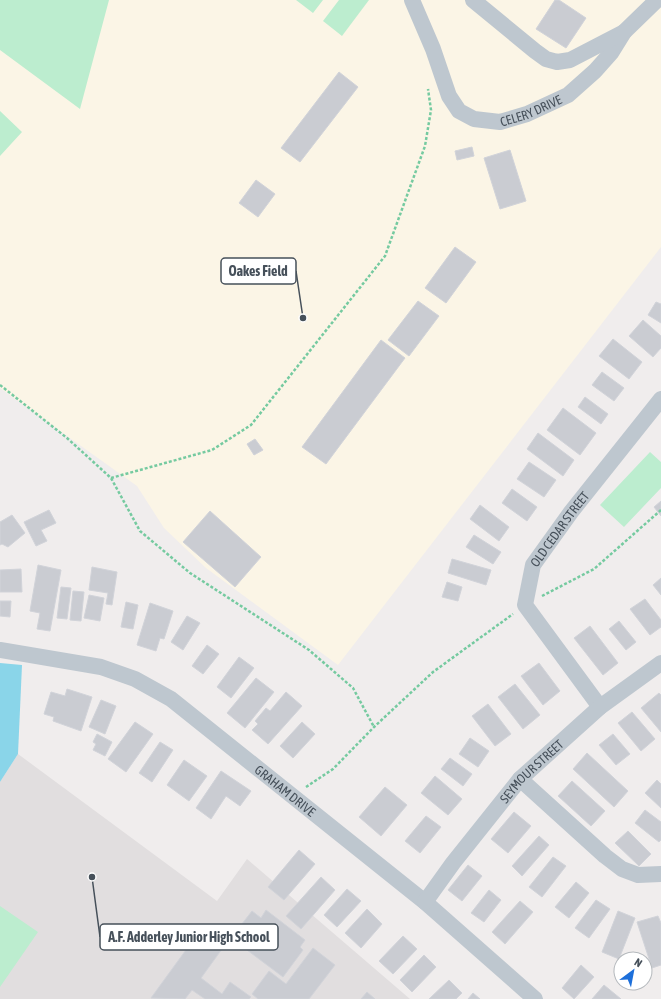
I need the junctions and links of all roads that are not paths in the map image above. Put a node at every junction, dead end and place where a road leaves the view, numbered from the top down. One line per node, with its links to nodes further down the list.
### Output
1 (412, 0): 4 (street, CELERY DRIVE)
2 (473, 0): 4 (street, CELERY DRIVE)
3 (657, 0): 4 (street, CELERY DRIVE)
4 (624, 32)
5 (661, 399): 8 (street, OLD CEDAR STREET)
6 (0, 650): 11 (street, GRAHAM DRIVE)
7 (661, 663): 8 (street, SEYMOUR STREET)
8 (600, 707): 9 (street, SEYMOUR STREET)
9 (520, 779): 10 (street); 11 (street, SEYMOUR STREET)
10 (661, 874)
11 (425, 902): 12 (street, GRAHAM DRIVE)
12 (535, 999)

